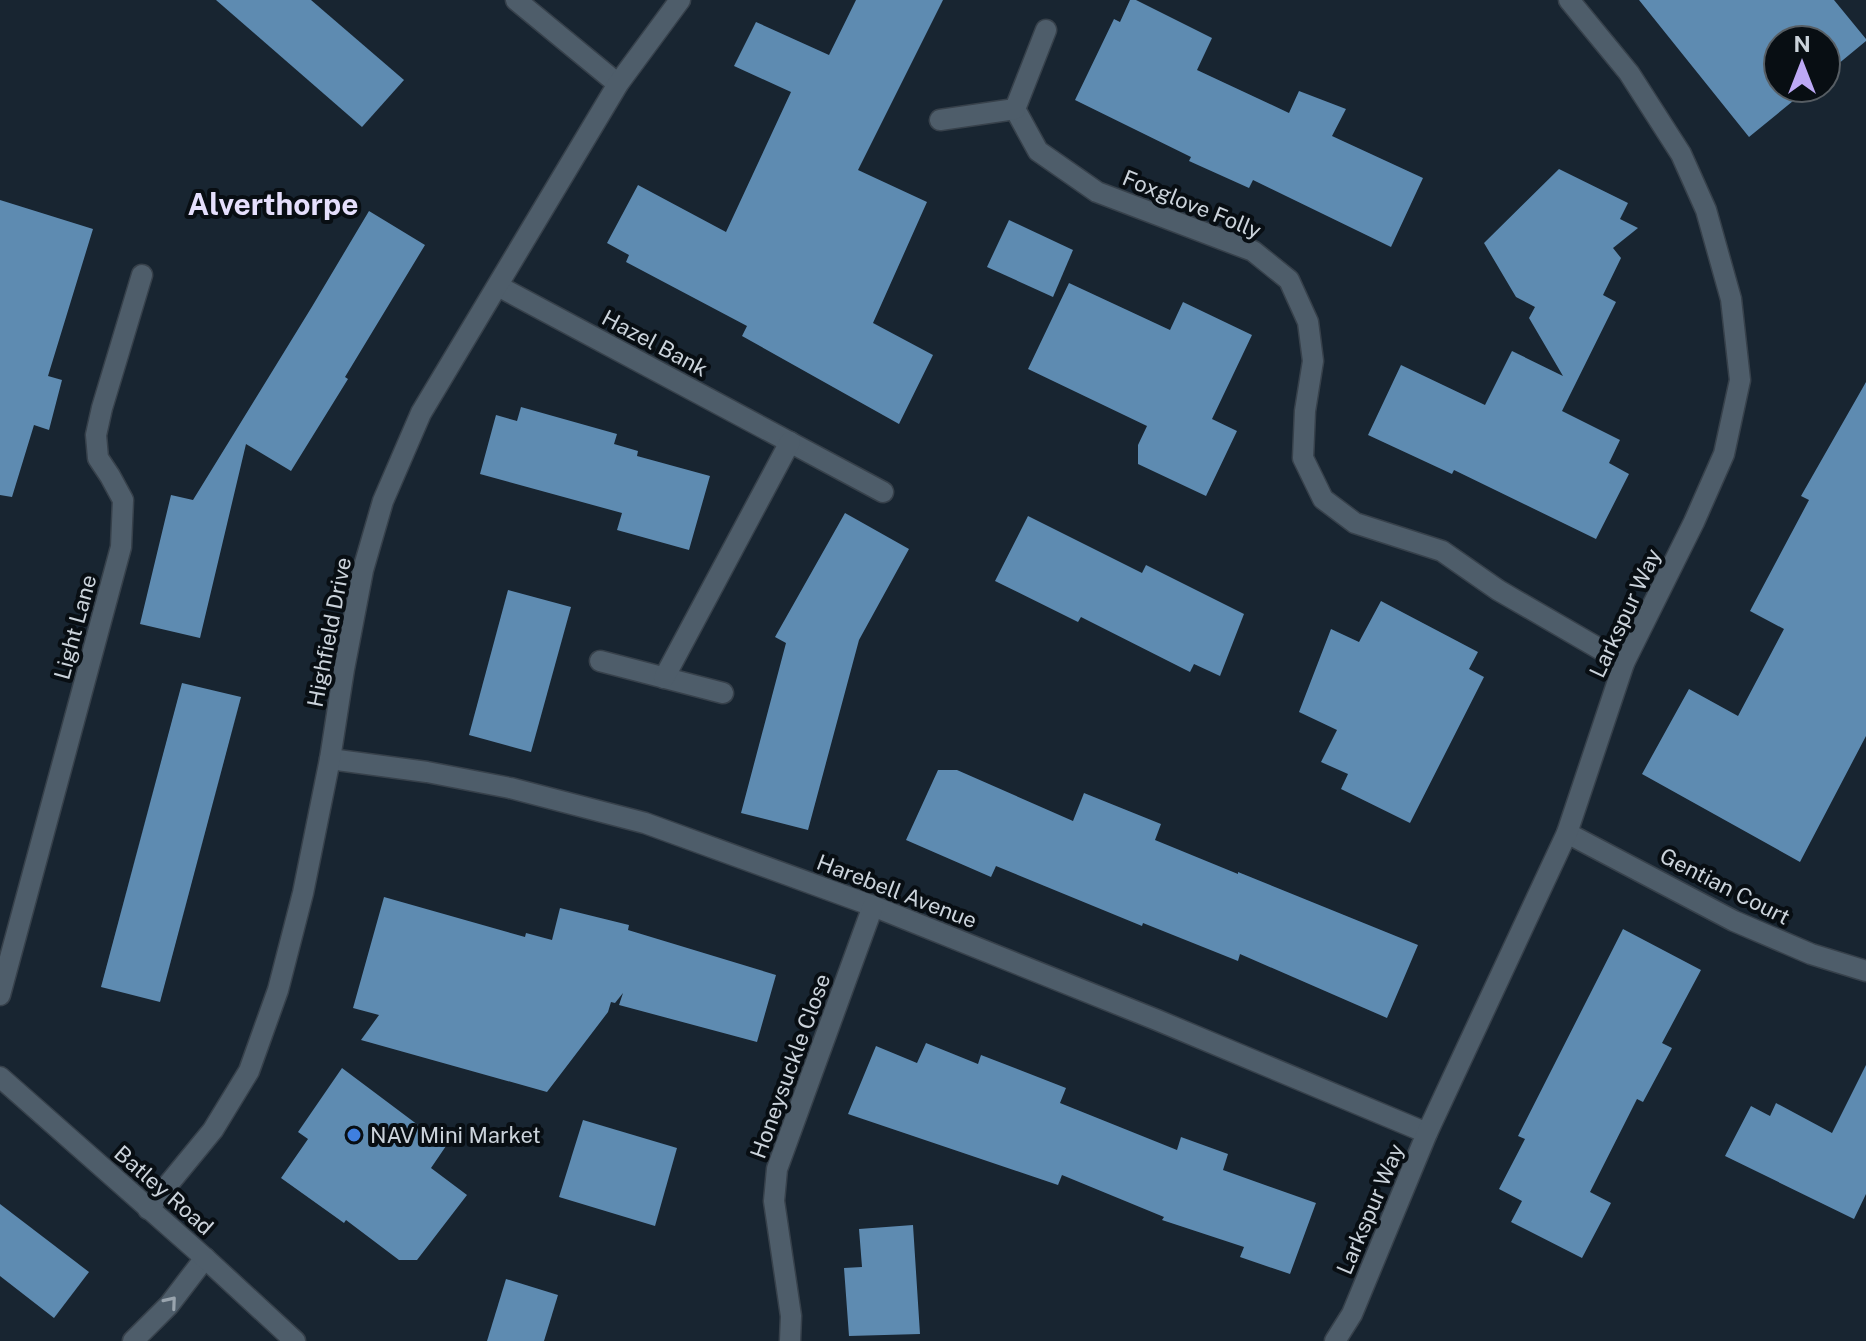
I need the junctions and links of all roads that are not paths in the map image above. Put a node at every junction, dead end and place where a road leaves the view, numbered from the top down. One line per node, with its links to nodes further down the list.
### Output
1 (516, 0): 5 (street)
2 (680, 0): 5 (street, Highfield Drive)
3 (1569, 0): 13 (street, Larkspur Way)
4 (1046, 30): 6 (street)
5 (618, 84): 9 (street, Highfield Drive)
6 (1015, 109): 7 (street); 13 (street, Foxglove Folly)
7 (940, 120)
8 (142, 275): 20 (street, Light Lane)
9 (498, 286): 10 (street, Hazel Bank); 16 (street, Highfield Drive)
10 (790, 442): 11 (street, Hazel Bank); 14 (street)
11 (883, 492)
12 (600, 661): 14 (street)
13 (1624, 663): 17 (street, Larkspur Way)
14 (664, 678): 15 (street)
15 (723, 693)
16 (330, 759): 18 (street, Harebell Avenue); 23 (street, Highfield Drive)
17 (1567, 833): 19 (street, Gentian Court); 22 (street, Larkspur Way)
18 (873, 906): 22 (street, Harebell Avenue); 27 (street, Honeysuckle Close)
19 (1866, 971)
20 (0, 995)
21 (0, 1077): 23 (street, Batley Road)
22 (1427, 1133): 28 (street, Larkspur Way)
23 (148, 1209): 24 (street, Batley Road)
24 (205, 1258): 25 (street, one-way to 24); 26 (street, Batley Road)
25 (133, 1341)
26 (295, 1341)
27 (790, 1341)
28 (1335, 1341)

